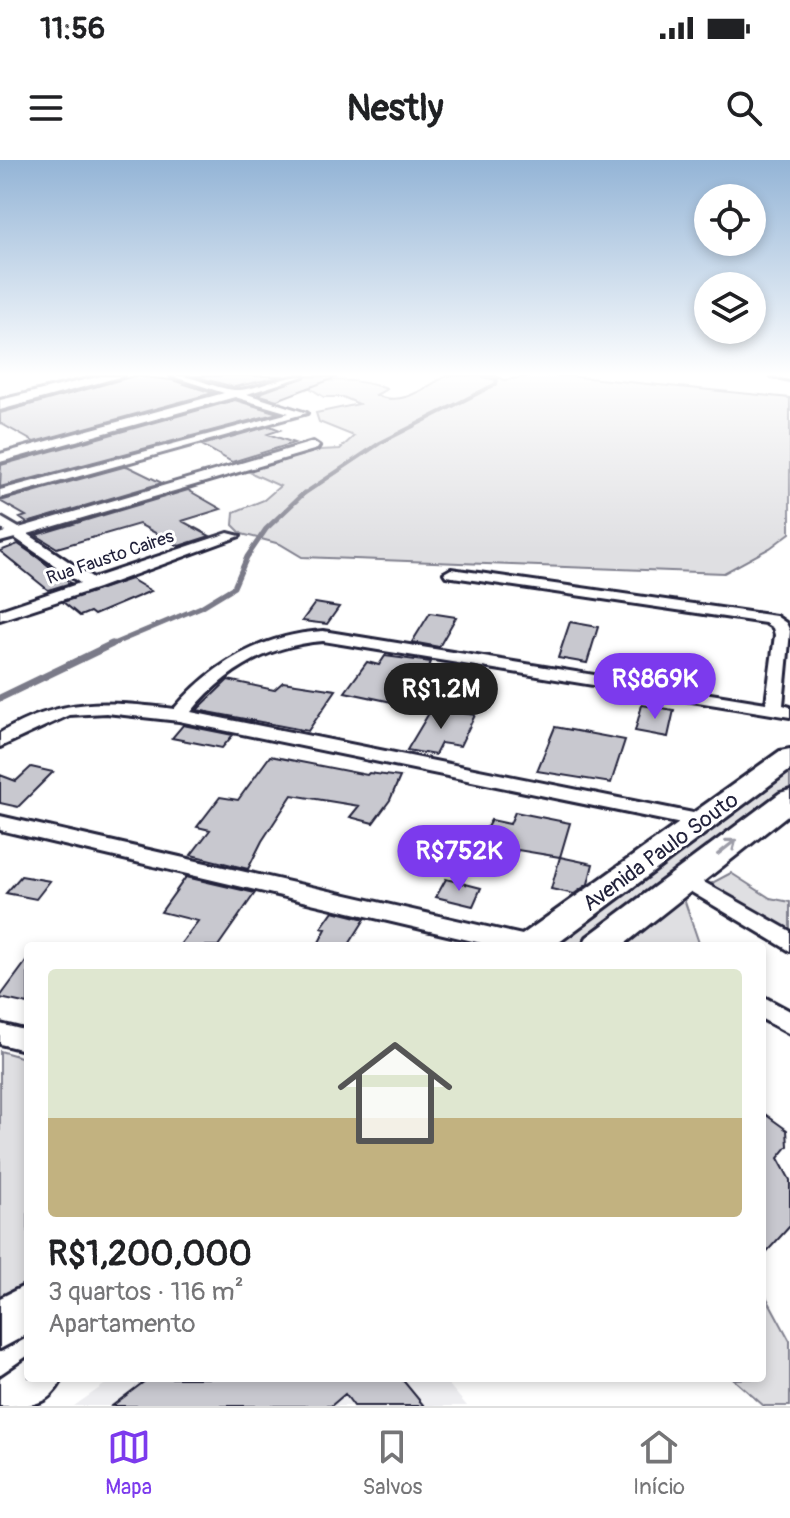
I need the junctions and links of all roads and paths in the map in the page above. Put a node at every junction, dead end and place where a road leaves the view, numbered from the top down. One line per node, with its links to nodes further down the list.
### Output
1 (87, 434): 4 (street)
2 (222, 434): 5 (street)
3 (313, 446): 7 (street)
4 (0, 458)
5 (0, 494)
6 (0, 521): 7 (street)
7 (18, 533): 9 (street); 11 (street)
8 (233, 536): 11 (street, Rua Fausto Caires)
9 (0, 538)
10 (451, 573): 13 (street)
11 (93, 585): 12 (street, Rua Fausto Caires)
12 (0, 615)
13 (782, 710): 14 (street)
14 (179, 715): 15 (street); 18 (street)
15 (0, 741)
16 (789, 758): 18 (street, Avenida Paulo Souto)
17 (790, 799): 20 (street, Avenida Paulo Souto, one-way to 17)
18 (701, 821): 22 (street, Avenida Paulo Souto)
19 (0, 823): 21 (street)
20 (686, 879): 23 (street, Avenida Paulo Souto); 24 (street)
21 (514, 942)
22 (536, 942)
23 (604, 942)
24 (790, 942)
25 (766, 1008): 26 (street)
26 (790, 1023)
27 (0, 1034): 28 (street)
28 (24, 1040)
29 (24, 1309): 30 (street)
30 (0, 1326)

